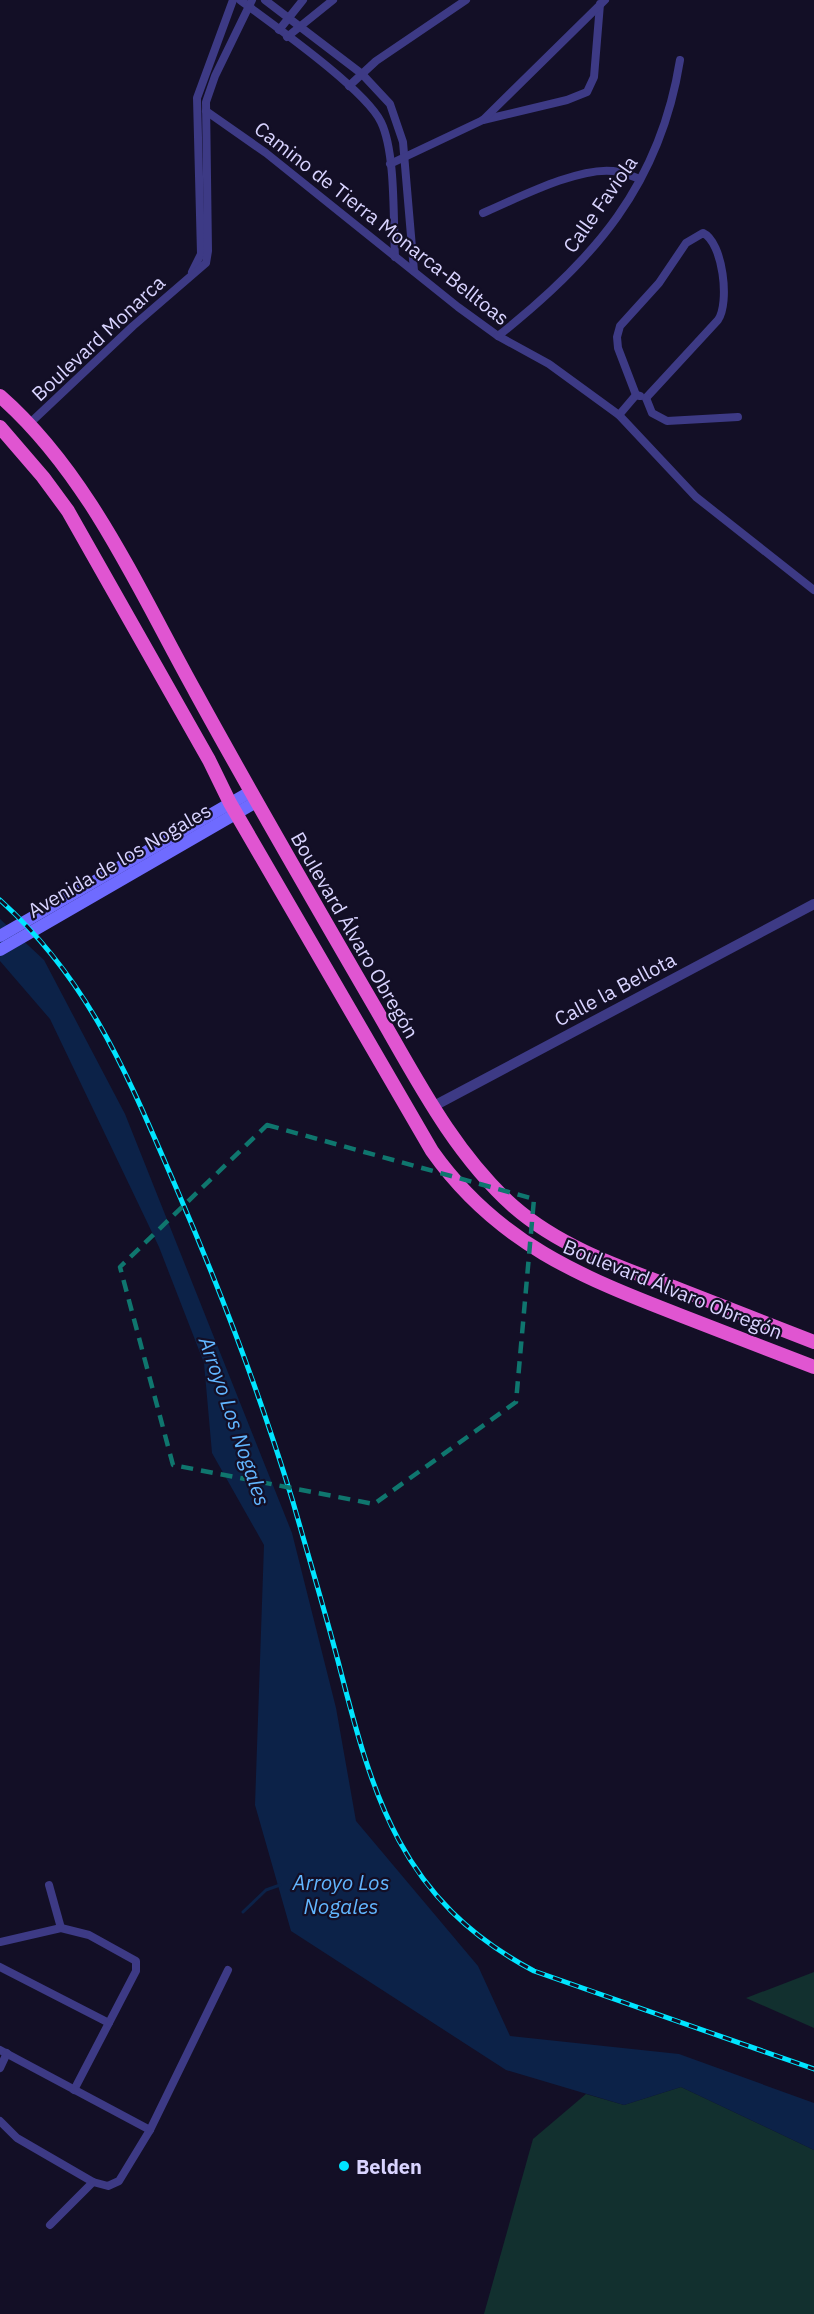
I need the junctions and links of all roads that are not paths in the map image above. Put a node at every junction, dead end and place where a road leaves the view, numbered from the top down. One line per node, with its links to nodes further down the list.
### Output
1 (233, 0): 24 (street, Boulevard Monarca)
2 (240, 0): 8 (street)
3 (265, 0): 9 (street)
4 (303, 0): 9 (street)
5 (333, 0): 10 (street)
6 (466, 0): 14 (street)
7 (602, 2): 17 (street); 17 (street)
8 (250, 3): 11 (street); 16 (street, Boulevard Monarca)
9 (291, 19): 10 (street); 11 (street)
10 (300, 25): 12 (street); 14 (street)
11 (279, 30): 12 (street)
12 (287, 37): 15 (street)
13 (680, 60): 20 (street, Calle Faviola)
14 (362, 74): 15 (street); 18 (street)
15 (349, 86): 19 (street)
16 (206, 111): 22 (street, Camino de Tierra Monarca-Belltoas); 24 (street, Boulevard Monarca)
17 (483, 120): 18 (street)
18 (405, 158): 19 (street); 23 (street)
19 (390, 164): 22 (street)
20 (640, 179): 21 (street); 25 (street, Calle Faviola)
21 (483, 213)
22 (395, 257): 23 (street, Camino de Tierra Monarca-Belltoas)
23 (414, 271): 25 (street, Camino de Tierra Monarca-Belltoas)
24 (189, 278): 31 (street, Boulevard Monarca)
25 (498, 336): 29 (street, Camino de Tierra Monarca-Belltoas)
26 (636, 395): 28 (street); 28 (street); 29 (street)
27 (0, 396): 31 (highway, Boulevard Álvaro Obregón)
28 (646, 398): 30 (street)
29 (619, 415): 33 (street, Camino de Tierra Monarca-Belltoas)
30 (738, 417)
31 (29, 424): 34 (highway, Boulevard Álvaro Obregón)
32 (0, 427): 35 (highway, Boulevard Álvaro Obregón)
33 (814, 590)
34 (253, 797): 35 (main road, Avenida de los Nogales); 39 (highway, Boulevard Álvaro Obregón)
35 (233, 809): 37 (main road, Avenida de los Nogales); 38 (main road, Avenida de los Nogales); 41 (highway, Boulevard Álvaro Obregón)
36 (814, 904): 39 (street, Calle la Bellota)
37 (0, 936)
38 (0, 950)
39 (432, 1107): 40 (highway, Boulevard Álvaro Obregón)
40 (814, 1342)
41 (814, 1368)
42 (49, 1885): 43 (street)
43 (61, 1928): 44 (street); 47 (street)
44 (0, 1942)
45 (0, 1967): 47 (street)
46 (228, 1970): 52 (street)
47 (110, 2023): 50 (street)
48 (3, 2051): 49 (street); 50 (street)
49 (0, 2068)
50 (74, 2090): 52 (street)
51 (0, 2121): 53 (street)
52 (150, 2130): 53 (street)
53 (93, 2182): 54 (street)
54 (50, 2225)

